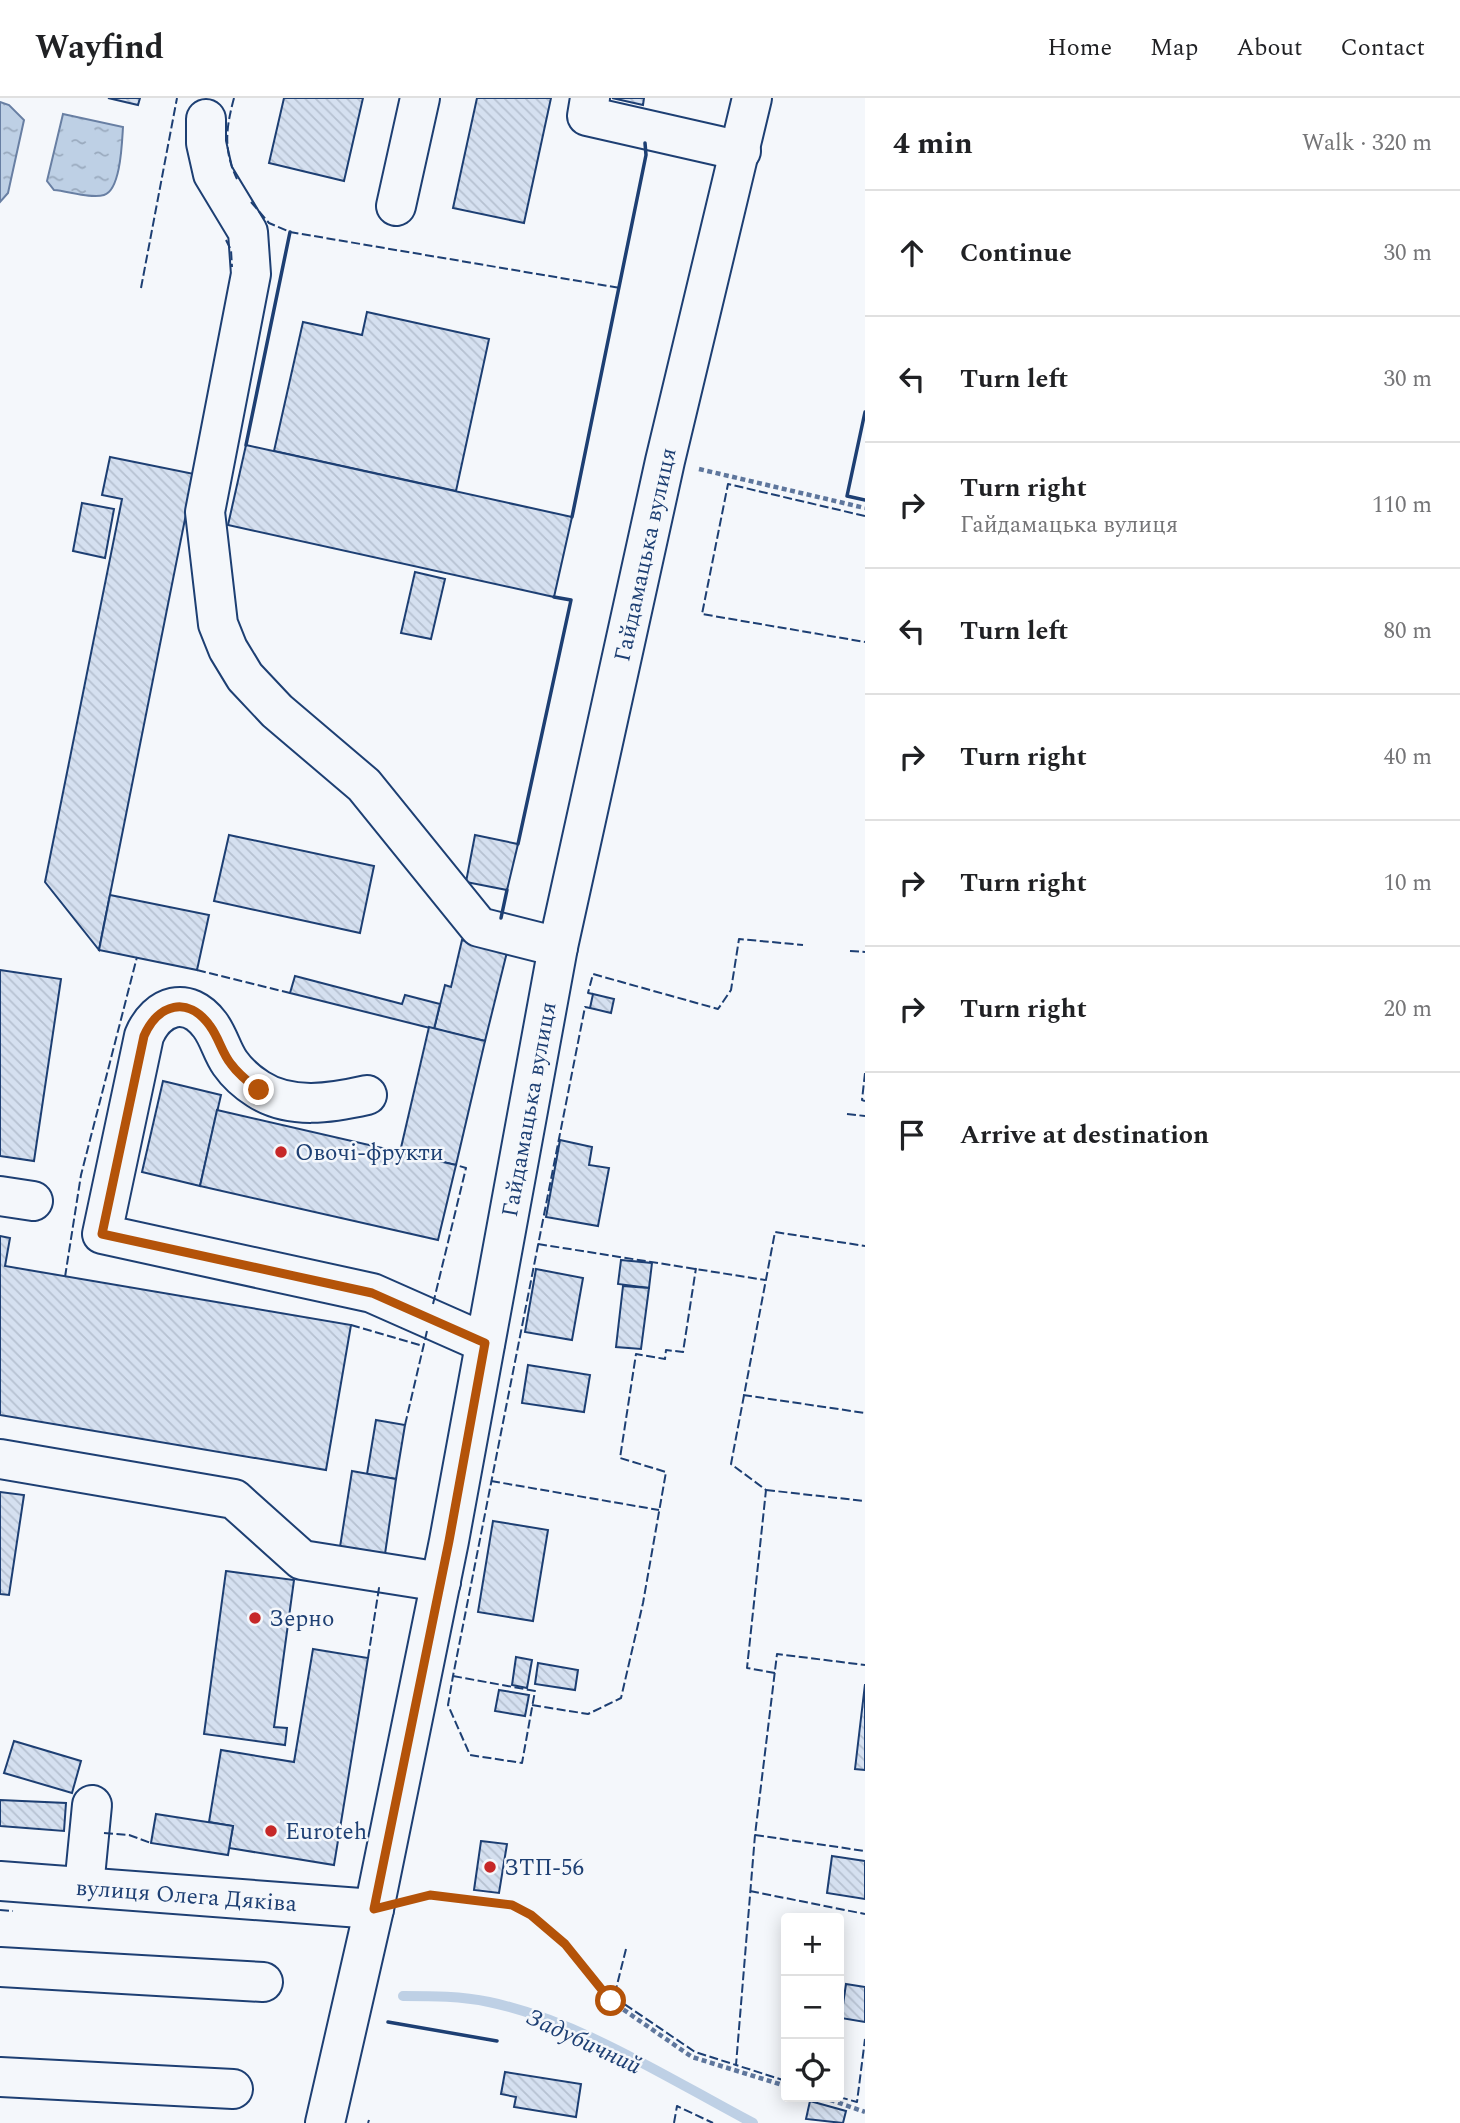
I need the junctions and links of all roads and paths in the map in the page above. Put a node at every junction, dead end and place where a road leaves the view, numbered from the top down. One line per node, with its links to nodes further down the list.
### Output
1 (420, 98): 6 (street)
2 (590, 98): 5 (street)
3 (752, 98): 5 (street, Гайдамацька вулиця)
4 (206, 119): 9 (street)
5 (741, 151): 7 (street, Гайдамацька вулиця)
6 (396, 206)
7 (665, 461): 8 (path); 9 (street, Гайдамацька вулиця)
8 (865, 508)
9 (558, 947): 11 (street, Гайдамацька вулиця)
10 (367, 1095): 11 (street)
11 (485, 1343): 13 (street, Гайдамацька вулиця)
12 (0, 1460): 13 (street)
13 (441, 1582): 17 (street, Гайдамацька вулиця)
14 (92, 1805): 16 (street)
15 (0, 1881): 16 (street, вулиця Олега Дяківа)
16 (84, 1887): 17 (street, вулиця Олега Дяківа)
17 (374, 1909): 21 (path); 25 (street, Гайдамацька вулиця)
18 (0, 1966): 19 (street)
19 (263, 1982)
20 (0, 2077): 22 (street)
21 (781, 2084)
22 (233, 2089)
23 (836, 2102): 24 (path)
24 (865, 2112)
25 (325, 2123)

